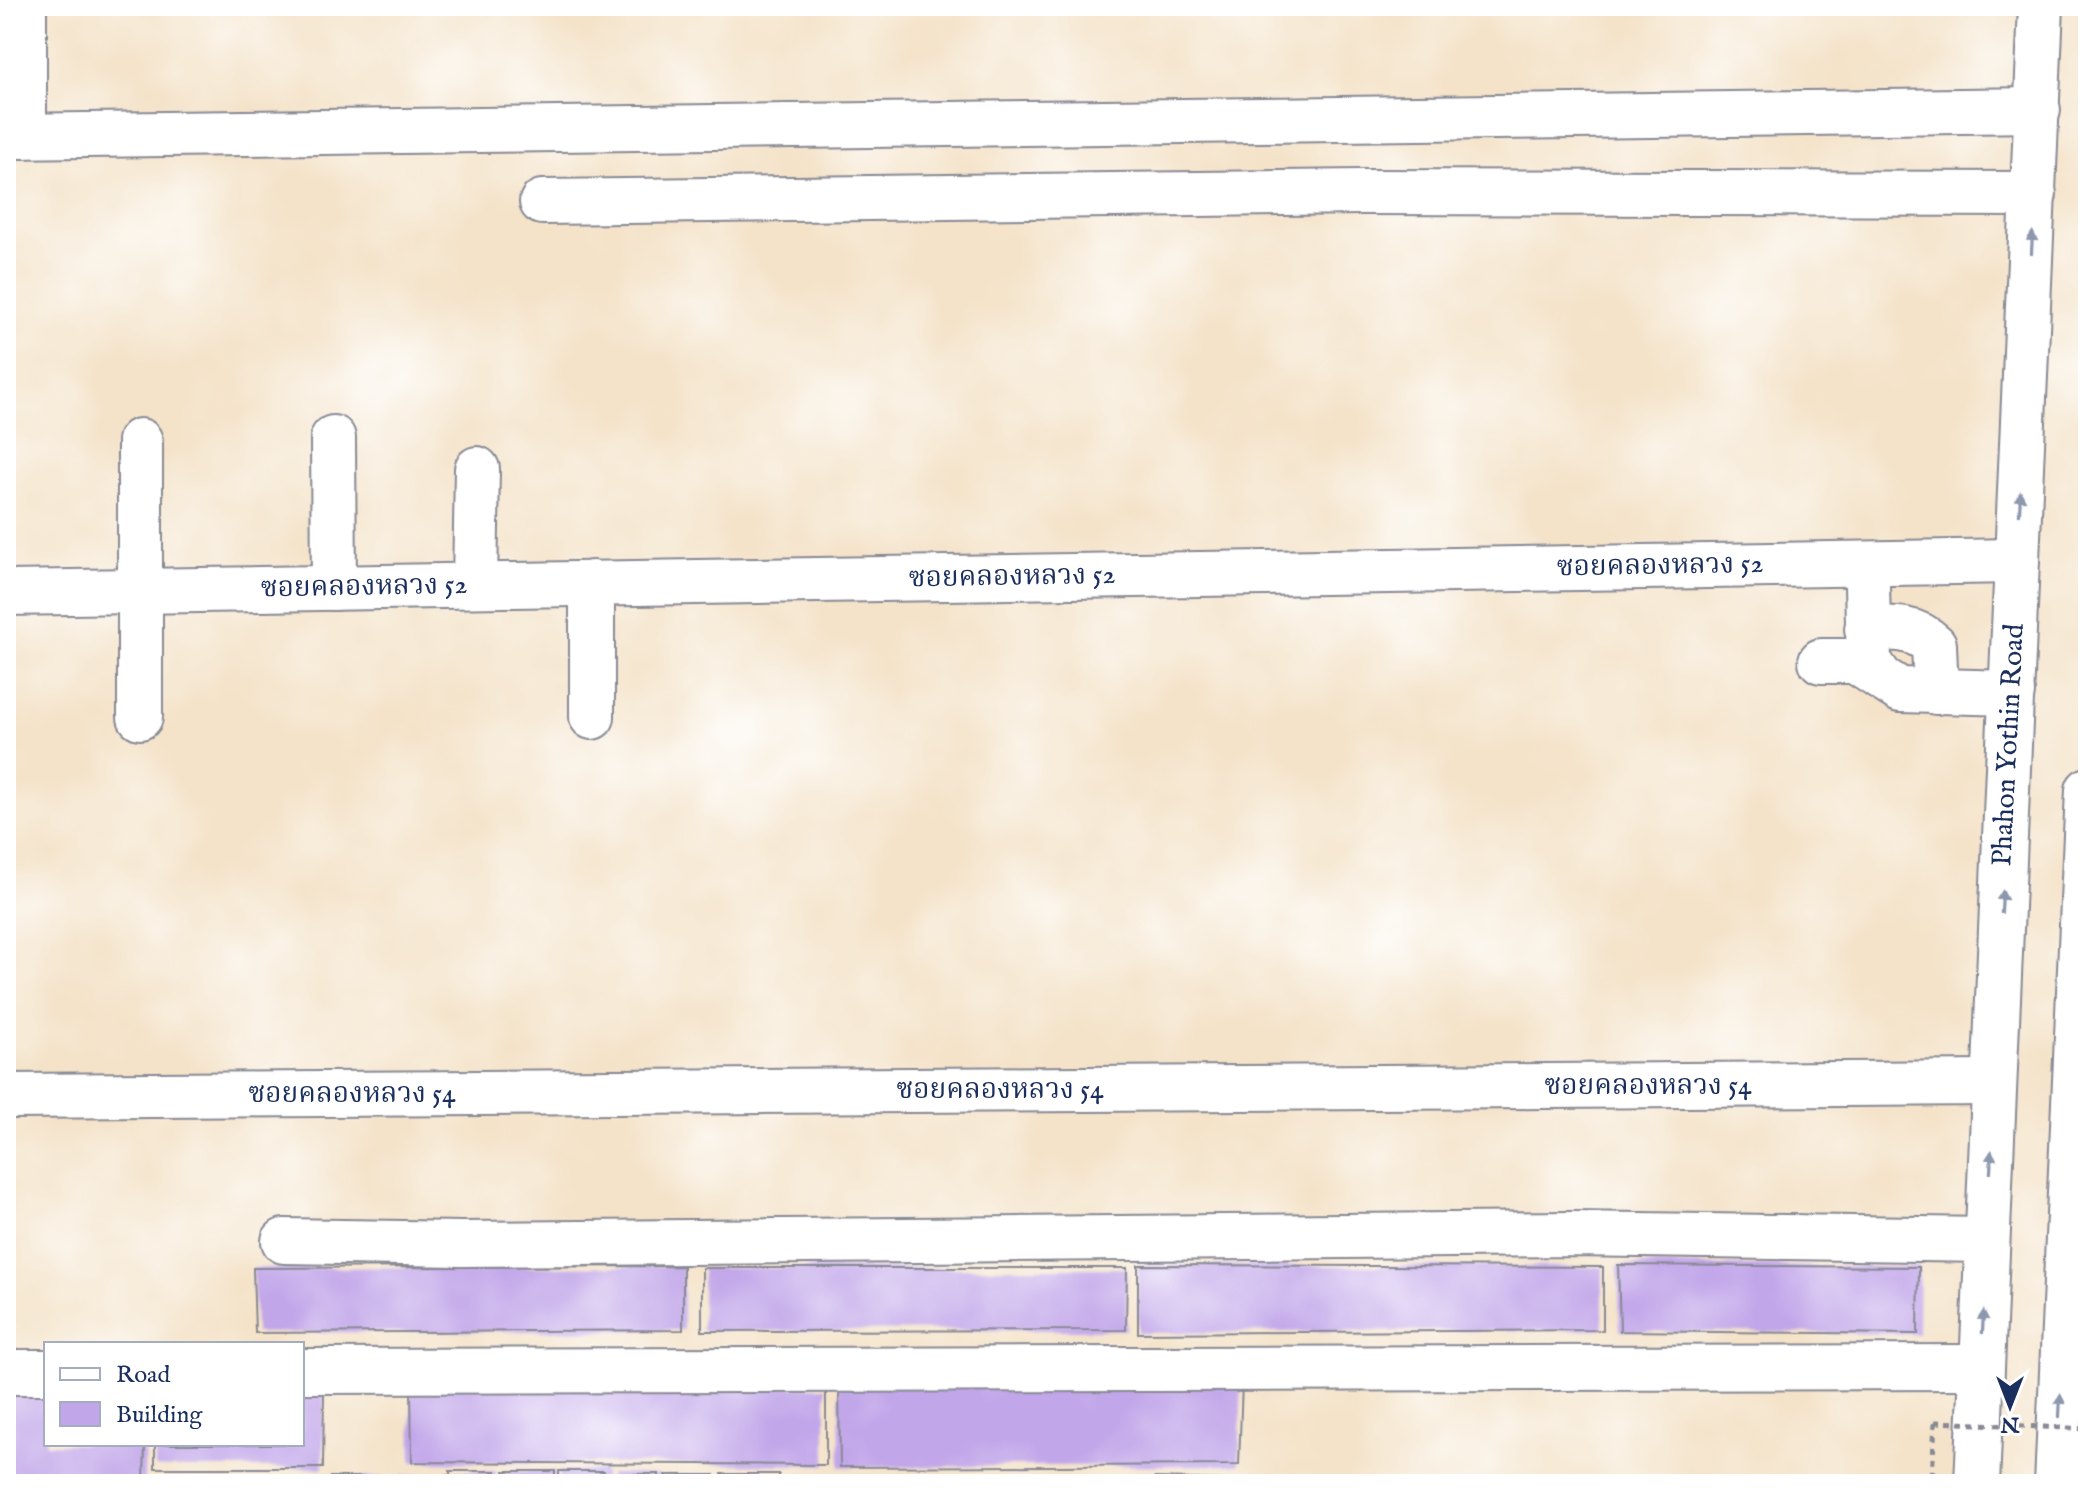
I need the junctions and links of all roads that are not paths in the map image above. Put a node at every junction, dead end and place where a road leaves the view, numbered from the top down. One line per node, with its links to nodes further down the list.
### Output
1 (24, 6): 4 (main road)
2 (2041, 6): 3 (main road, Phahon Yothin Road)
3 (2038, 110): 4 (main road); 5 (main road, Phahon Yothin Road)
4 (15, 136)
5 (2034, 194): 6 (main road); 10 (main road, Phahon Yothin Road, one-way to 5)
6 (542, 202)
7 (333, 438): 14 (main road)
8 (140, 441): 15 (main road)
9 (477, 469): 12 (main road)
10 (2017, 561): 11 (main road, ซอยคลองหลวง 52); 21 (main road, Phahon Yothin Road)
11 (592, 583): 12 (main road, ซอยคลองหลวง 52); 23 (main road)
12 (475, 585): 14 (main road, ซอยคลองหลวง 52)
13 (1867, 585): 17 (main road)
14 (334, 588): 15 (main road, ซอยคลองหลวง 52)
15 (142, 591): 16 (main road, ซอยคลองหลวง 52); 22 (main road)
16 (6, 593)
17 (1867, 629): 19 (main road); 20 (main road)
18 (1821, 661): 19 (main road)
19 (1881, 678): 20 (main road)
20 (1936, 692): 21 (main road)
21 (2012, 693): 25 (main road, Phahon Yothin Road, one-way to 21)
22 (140, 717)
23 (592, 717)
24 (2088, 790): 34 (main road, one-way to 24)
25 (1994, 1083): 26 (main road, ซอยคลองหลวง 54); 27 (main road, Phahon Yothin Road, one-way to 25)
26 (6, 1096)
27 (1987, 1240): 28 (main road); 29 (main road, Phahon Yothin Road, one-way to 27)
28 (284, 1241)
29 (1981, 1367): 30 (main road); 33 (main road, Phahon Yothin Road)
30 (304, 1371)
31 (6, 1372): 32 (main road)
32 (44, 1372)
33 (1977, 1484)
34 (2057, 1484)

